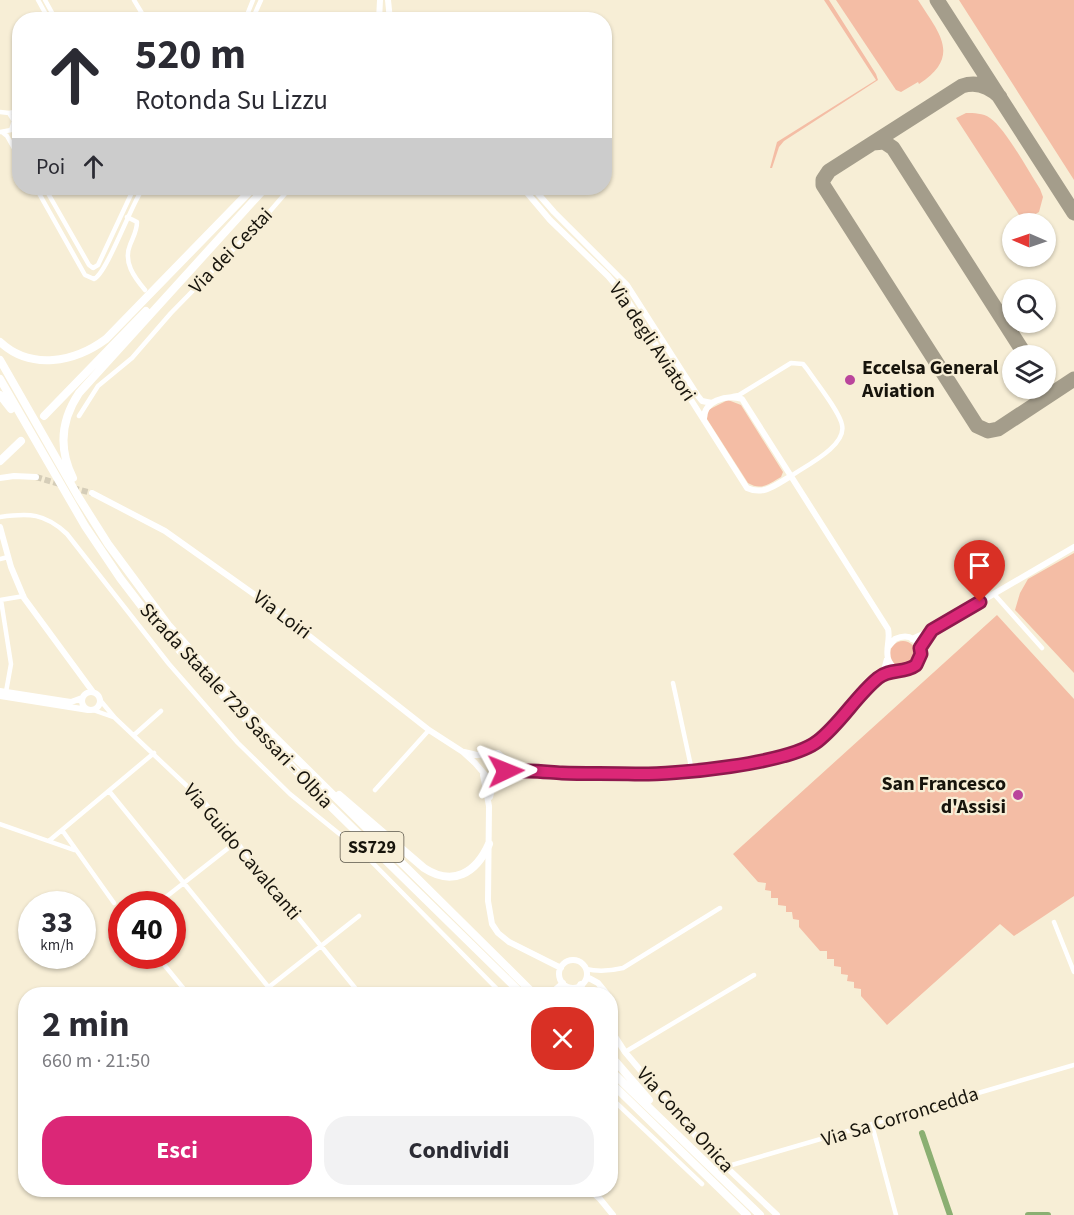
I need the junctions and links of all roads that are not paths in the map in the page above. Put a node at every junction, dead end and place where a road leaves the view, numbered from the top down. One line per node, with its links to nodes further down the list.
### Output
1 (0, 107): 3 (street)
2 (0, 112): 3 (street)
3 (8, 112): 4 (street); 5 (street)
4 (12, 112)
5 (12, 119)
6 (1, 132): 7 (street)
7 (12, 145)
8 (40, 195): 17 (street)
9 (131, 195): 16 (street)
10 (139, 195): 18 (street)
11 (246, 195): 19 (highway)
12 (258, 195): 20 (highway)
13 (284, 195): 23 (street, Via dei Cestai)
14 (529, 195): 33 (street, Via degli Aviatori)
15 (539, 195): 30 (street, Via degli Aviatori)
16 (51, 197): 17 (street)
17 (43, 201): 18 (street)
18 (127, 217): 21 (street)
19 (214, 229): 24 (highway); 26 (highway)
20 (217, 239): 26 (highway); 39 (highway)
21 (145, 290)
22 (162, 306): 23 (street)
23 (171, 313): 32 (street, Via dei Cestai)
24 (0, 342)
25 (0, 360): 39 (highway, Strada Statale 729 Sassari - Olbia / SS729)
26 (88, 370): 31 (highway)
27 (0, 379): 36 (highway)
28 (0, 395): 36 (highway)
29 (729, 396): 30 (street, Via degli Aviatori); 37 (street, Via degli Aviatori); 37 (street)
30 (714, 402): 33 (street, Via degli Aviatori)
31 (44, 416)
32 (79, 416)
33 (704, 420): 37 (street, Via degli Aviatori)
34 (21, 441): 35 (highway)
35 (0, 461)
36 (50, 471): 109 (highway, Strada Statale 729 Sassari - Olbia / SS729)
37 (791, 476): 50 (street, Via degli Aviatori)
38 (36, 477): 40 (street)
39 (70, 477): 41 (highway, Strada Statale 729 Sassari - Olbia / SS729)
40 (0, 478)
41 (86, 497): 69 (street, Via Loiri); 74 (highway, Strada Statale 729 Sassari - Olbia / SS729)
42 (0, 517): 108 (street)
43 (0, 527): 45 (street)
44 (1074, 547): 47 (street)
45 (8, 557): 46 (street); 48 (street)
46 (0, 559)
47 (994, 594): 51 (street); 56 (street)
48 (24, 596): 49 (street); 59 (street)
49 (1, 600): 63 (street)
50 (888, 629): 52 (street); 54 (street)
51 (932, 630): 53 (street); 55 (street)
52 (899, 637): 53 (street); 54 (street)
53 (912, 639): 55 (street)
54 (888, 646): 57 (street)
55 (920, 648): 58 (street)
56 (1042, 648)
57 (887, 659): 58 (street); 60 (street)
58 (898, 670): 60 (street)
59 (80, 673): 62 (street); 64 (street)
60 (877, 679): 77 (street)
61 (673, 683): 77 (street)
62 (93, 692): 64 (street); 65 (street)
63 (2, 693): 64 (street); 66 (street)
64 (83, 696): 66 (street)
65 (100, 700): 66 (street); 68 (street, Via Guido Cavalcanti)
66 (90, 710): 68 (street, Via Guido Cavalcanti)
67 (161, 711): 70 (street)
68 (115, 718): 70 (street, Via Guido Cavalcanti)
69 (429, 730): 71 (street, Via Loiri); 80 (street)
70 (134, 735): 72 (street, Via Guido Cavalcanti)
71 (463, 752): 73 (street, Via Loiri); 78 (street, Via Loiri)
72 (154, 753): 81 (street); 86 (street, Via Guido Cavalcanti)
73 (489, 754): 75 (street); 78 (street)
74 (296, 758): 87 (highway); 110 (highway, Strada Statale 729 Sassari - Olbia / SS729)
75 (505, 759): 76 (street); 79 (street)
76 (528, 771): 77 (street); 79 (street)
77 (692, 771)
78 (483, 773): 79 (street); 82 (street)
79 (501, 776): 82 (street)
80 (375, 790)
81 (109, 791): 84 (street); 89 (street)
82 (489, 806): 87 (street)
83 (0, 824): 85 (street)
84 (62, 830): 85 (street); 88 (street)
85 (50, 840): 88 (street)
86 (236, 842): 89 (street); 95 (street, Via Guido Cavalcanti)
87 (489, 844): 96 (street)
88 (74, 850): 91 (street)
89 (184, 883): 90 (street); 105 (street)
90 (174, 891)
91 (108, 895)
92 (720, 908): 98 (street)
93 (358, 916): 95 (street)
94 (1054, 922): 99 (street)
95 (320, 946): 106 (street); 107 (street, Via Guido Cavalcanti)
96 (561, 968): 98 (street); 102 (street)
97 (168, 969): 104 (street)
98 (586, 969): 101 (street)
99 (1074, 972)
100 (754, 975): 116 (street)
101 (587, 977): 103 (street); 114 (street)
102 (563, 983): 111 (street); 112 (street)
103 (581, 985): 113 (street)
104 (182, 987)
105 (267, 987)
106 (269, 987)
107 (354, 987)
108 (495, 987)
109 (515, 987)
110 (527, 987)
111 (558, 987)
112 (570, 987)
113 (575, 987)
114 (601, 987)
115 (618, 1041): 116 (street, Via Conca Onica)
116 (625, 1052): 124 (street, Via Conca Onica)
117 (618, 1065): 123 (highway)
118 (1074, 1065): 122 (street, Via Sa Corroncedda)
119 (618, 1078): 123 (highway)
120 (618, 1090): 128 (highway)
121 (618, 1105): 125 (street)
122 (872, 1125): 124 (street, Via Sa Corroncedda); 131 (street)
123 (675, 1133): 129 (highway)
124 (725, 1167): 130 (street, Via Conca Onica)
125 (702, 1184)
126 (598, 1197): 127 (street)
127 (613, 1215)
128 (746, 1215)
129 (760, 1215)
130 (777, 1215)
131 (896, 1215)

